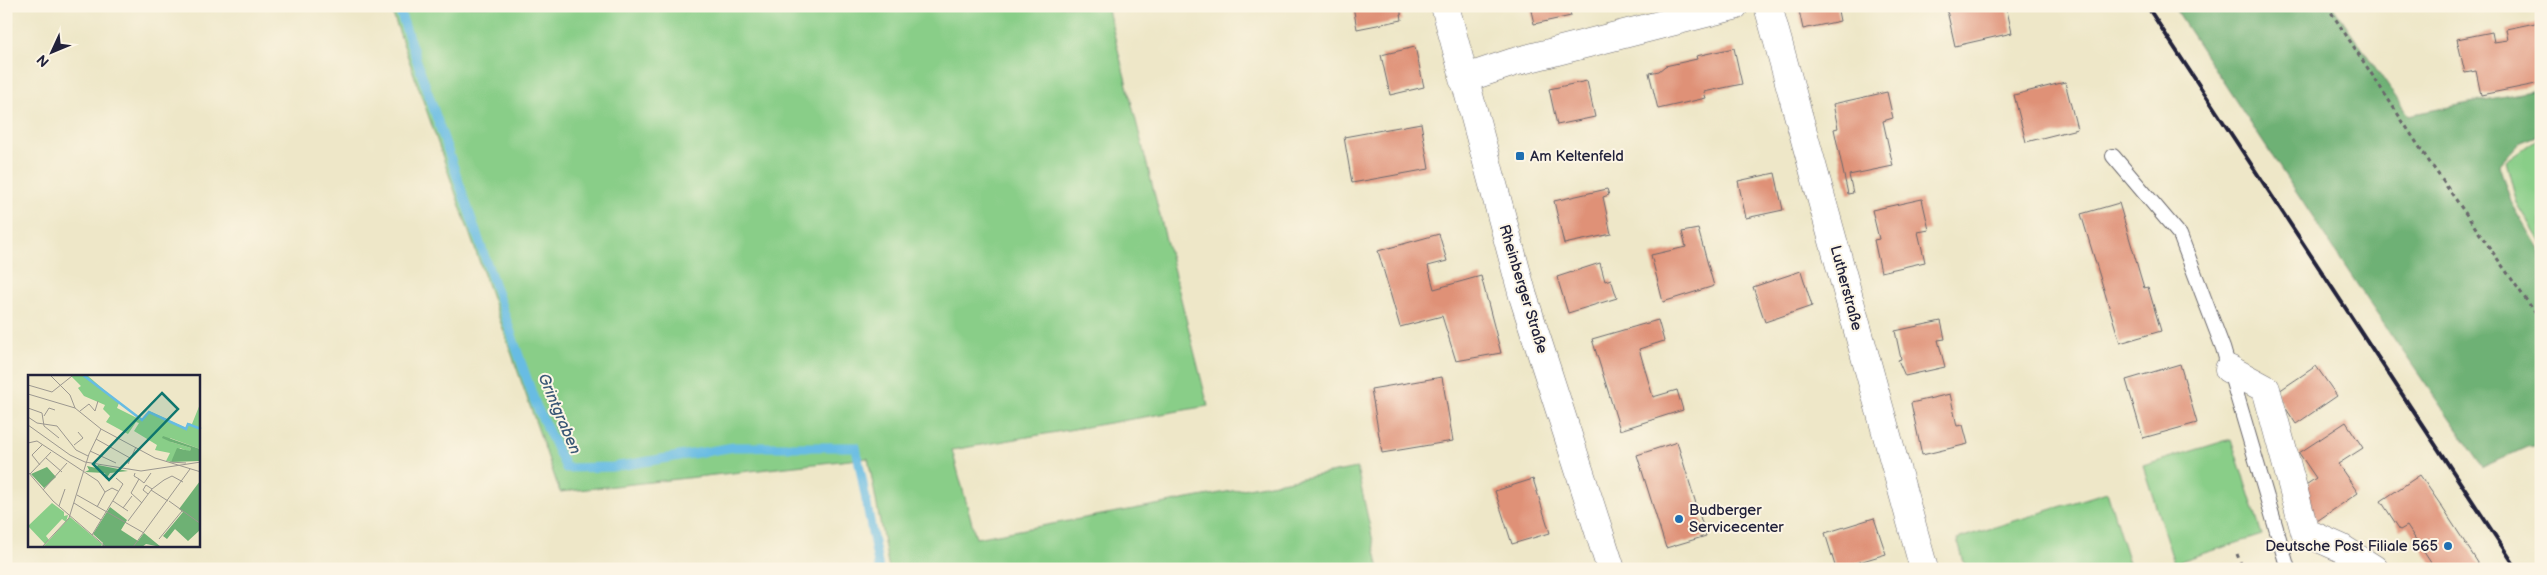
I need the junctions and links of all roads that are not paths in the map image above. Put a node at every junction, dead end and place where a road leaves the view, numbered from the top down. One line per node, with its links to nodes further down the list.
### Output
1 (1445, 6): 4 (street, Rheinberger Straße)
2 (1734, 6): 4 (street)
3 (1768, 6): 8 (street, Lutherstraße)
4 (1463, 79): 7 (street, Rheinberger Straße)
5 (2114, 156): 6 (lane)
6 (2229, 369): 9 (lane); 10 (street)
7 (1612, 569)
8 (1924, 569)
9 (2288, 569)
10 (2374, 569)

